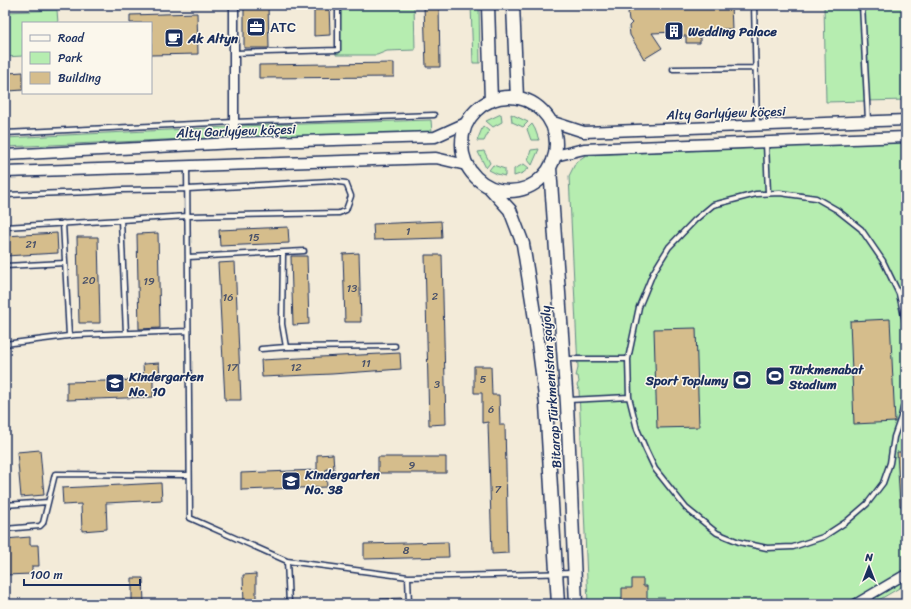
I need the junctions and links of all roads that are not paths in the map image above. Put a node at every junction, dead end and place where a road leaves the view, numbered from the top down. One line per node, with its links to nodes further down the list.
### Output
1 (234, 5): 7 (street)
2 (338, 5): 7 (lane)
3 (488, 5): 11 (main road)
4 (514, 5): 10 (main road)
5 (754, 5): 8 (lane)
6 (862, 5): 15 (lane)
7 (235, 53): 16 (street)
8 (755, 68): 9 (lane); 18 (lane)
9 (673, 69)
10 (517, 98): 11 (main road); 13 (main road)
11 (491, 101): 17 (main road)
12 (434, 115): 16 (lane)
13 (550, 120): 18 (street, Alty Garlyýew köçesi); 24 (main road)
14 (906, 120): 15 (street, Alty Garlyýew köçesi)
15 (868, 121): 18 (street, Alty Garlyýew köçesi)
16 (234, 122): 19 (lane); 22 (street)
17 (466, 124): 22 (street, Alty Garlyýew köçesi); 25 (main road)
18 (757, 125)
19 (5, 133)
20 (906, 138): 21 (street)
21 (766, 142): 24 (street); 30 (lane)
22 (234, 143): 23 (street, Alty Garlyýew köçesi)
23 (5, 155)
24 (552, 162): 28 (main road); 49 (main road, Bitarap Türkmenistan şaýoly)
25 (466, 165): 26 (street); 28 (main road)
26 (187, 166): 27 (street); 29 (lane)
27 (5, 172)
28 (490, 188): 60 (main road, Bitarap Türkmenistan şaýoly)
29 (188, 189): 31 (lane); 32 (lane); 32 (lane)
30 (768, 193): 41 (lane); 50 (lane)
31 (5, 195)
32 (188, 216): 33 (lane); 38 (lane)
33 (122, 220): 34 (lane); 43 (lane)
34 (64, 224): 35 (lane); 39 (lane)
35 (5, 227)
36 (304, 251): 37 (lane)
37 (283, 253): 38 (lane); 47 (lane)
38 (188, 257): 42 (lane)
39 (66, 263): 40 (lane); 44 (lane)
40 (5, 266)
41 (906, 325)
42 (188, 331): 43 (lane); 54 (lane)
43 (126, 333): 44 (lane)
44 (69, 336): 45 (lane)
45 (5, 344)
46 (396, 346): 47 (lane)
47 (286, 347): 48 (lane)
48 (261, 349)
49 (564, 359): 50 (lane); 53 (main road, Bitarap Türkmenistan şaýoly)
50 (628, 360): 52 (lane)
51 (906, 395): 52 (lane)
52 (629, 397): 53 (lane)
53 (566, 400): 59 (main road, Bitarap Türkmenistan şaýoly)
54 (189, 475): 55 (lane); 58 (lane)
55 (48, 502): 56 (lane); 57 (lane)
56 (5, 505)
57 (5, 529)
58 (287, 561): 62 (lane); 63 (lane)
59 (575, 572): 60 (lane); 66 (main road, Bitarap Türkmenistan şaýoly)
60 (556, 573): 62 (lane); 65 (main road, Bitarap Türkmenistan şaýoly)
61 (906, 574): 67 (street)
62 (408, 577): 64 (lane)
63 (289, 604)
64 (409, 604)
65 (558, 604)
66 (576, 604)
67 (855, 604)

